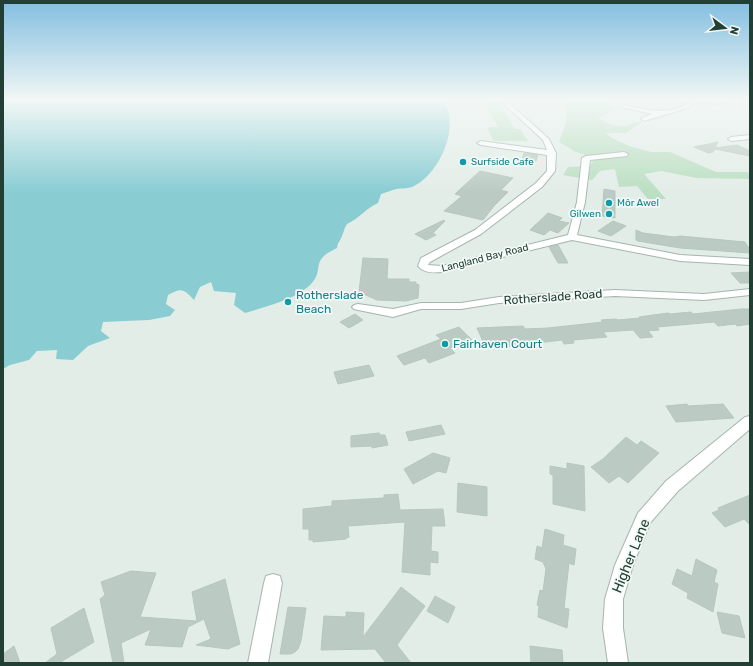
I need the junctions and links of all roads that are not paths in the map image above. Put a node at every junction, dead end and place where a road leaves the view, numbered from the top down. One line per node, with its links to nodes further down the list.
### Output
1 (536, 130): 5 (street)
2 (750, 137): 3 (street)
3 (731, 139)
4 (481, 143): 5 (street)
5 (552, 153): 7 (street, Langland Bay Road)
6 (624, 154): 7 (street)
7 (572, 237): 8 (street, Langland Bay Road)
8 (750, 262)
9 (750, 292): 10 (street, Rotherslade Road)
10 (358, 308)
11 (750, 421): 14 (street, Higher Lane)
12 (273, 582): 13 (street)
13 (258, 663)
14 (618, 663)

